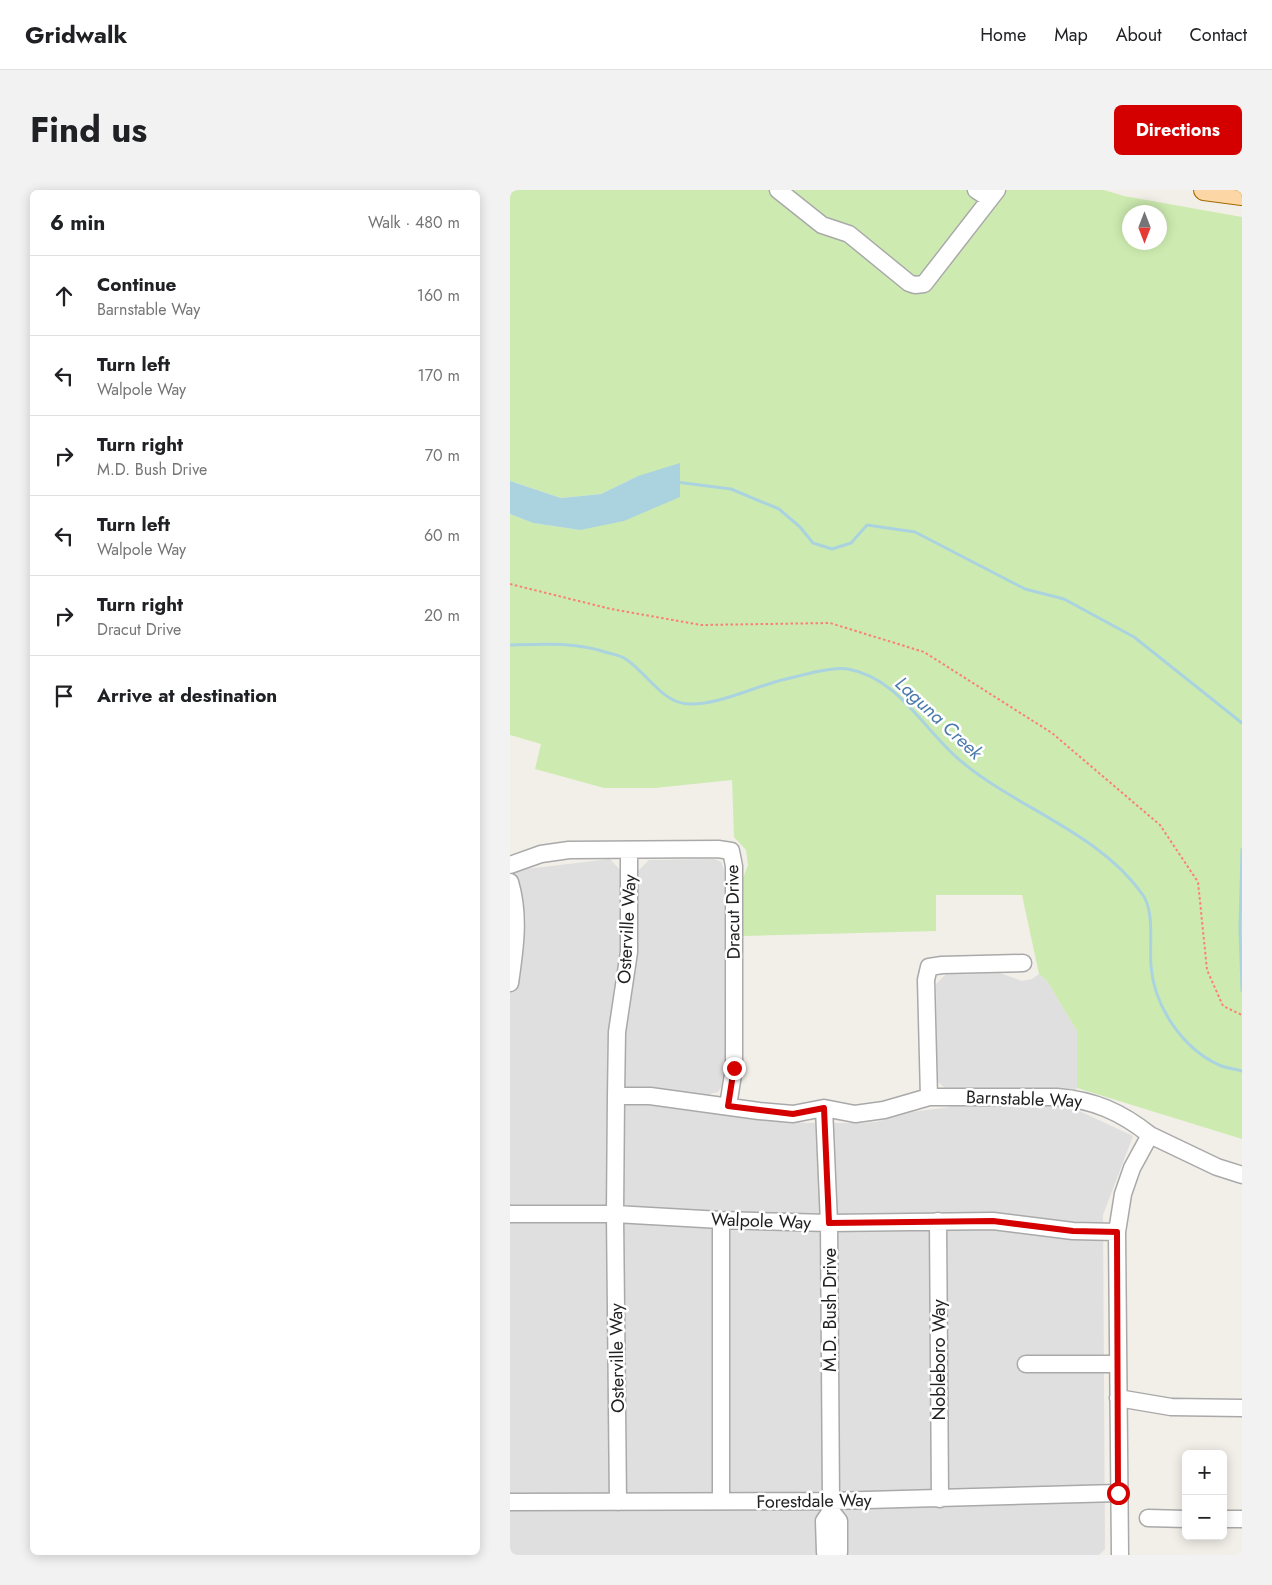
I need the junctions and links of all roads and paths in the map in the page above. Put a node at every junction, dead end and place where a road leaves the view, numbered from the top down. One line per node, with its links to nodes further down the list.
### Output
1 (778, 190): 4 (street)
2 (976, 190): 4 (street)
3 (1204, 190): 5 (main road)
4 (994, 195)
5 (1242, 195)
6 (510, 584): 12 (path)
7 (630, 851): 8 (street, Dracut Drive); 13 (street, Osterville Way); 15 (street, Dracut Drive)
8 (510, 865)
9 (510, 882): 11 (street)
10 (1023, 963): 14 (street)
11 (510, 983)
12 (1242, 1015)
13 (616, 1096): 15 (street); 20 (street)
14 (930, 1097): 16 (street, Barnstable Way); 17 (street, Barnstable Way)
15 (728, 1106): 16 (street)
16 (824, 1108): 23 (street, M.D. Bush Drive)
17 (1150, 1135): 18 (street, Barnstable Way); 24 (street)
18 (1242, 1175)
19 (510, 1214): 20 (street, Walpole Way)
20 (615, 1214): 21 (street, Walpole Way); 32 (street, Osterville Way)
21 (721, 1220): 23 (street, Walpole Way); 33 (street)
22 (938, 1221): 23 (street, Walpole Way); 24 (street, Walpole Way); 30 (street, Nobleboro Way)
23 (829, 1223): 34 (street, M.D. Bush Drive)
24 (1117, 1232): 26 (street)
25 (1026, 1364): 26 (street)
26 (1117, 1364): 27 (street)
27 (1118, 1398): 28 (street); 29 (street)
28 (1242, 1408)
29 (1118, 1493): 30 (street, Forestdale Way); 41 (street)
30 (940, 1499): 34 (street, Forestdale Way)
31 (510, 1502): 32 (street, Forestdale Way)
32 (618, 1502): 33 (street, Forestdale Way)
33 (722, 1502): 34 (street, Forestdale Way)
34 (831, 1506): 39 (street, M.D. Bush Drive); 40 (street, M.D. Bush Drive)
35 (1148, 1518): 36 (street)
36 (1182, 1519)
37 (1227, 1519): 38 (street)
38 (1242, 1519)
39 (828, 1555)
40 (835, 1555)
41 (1120, 1555)

